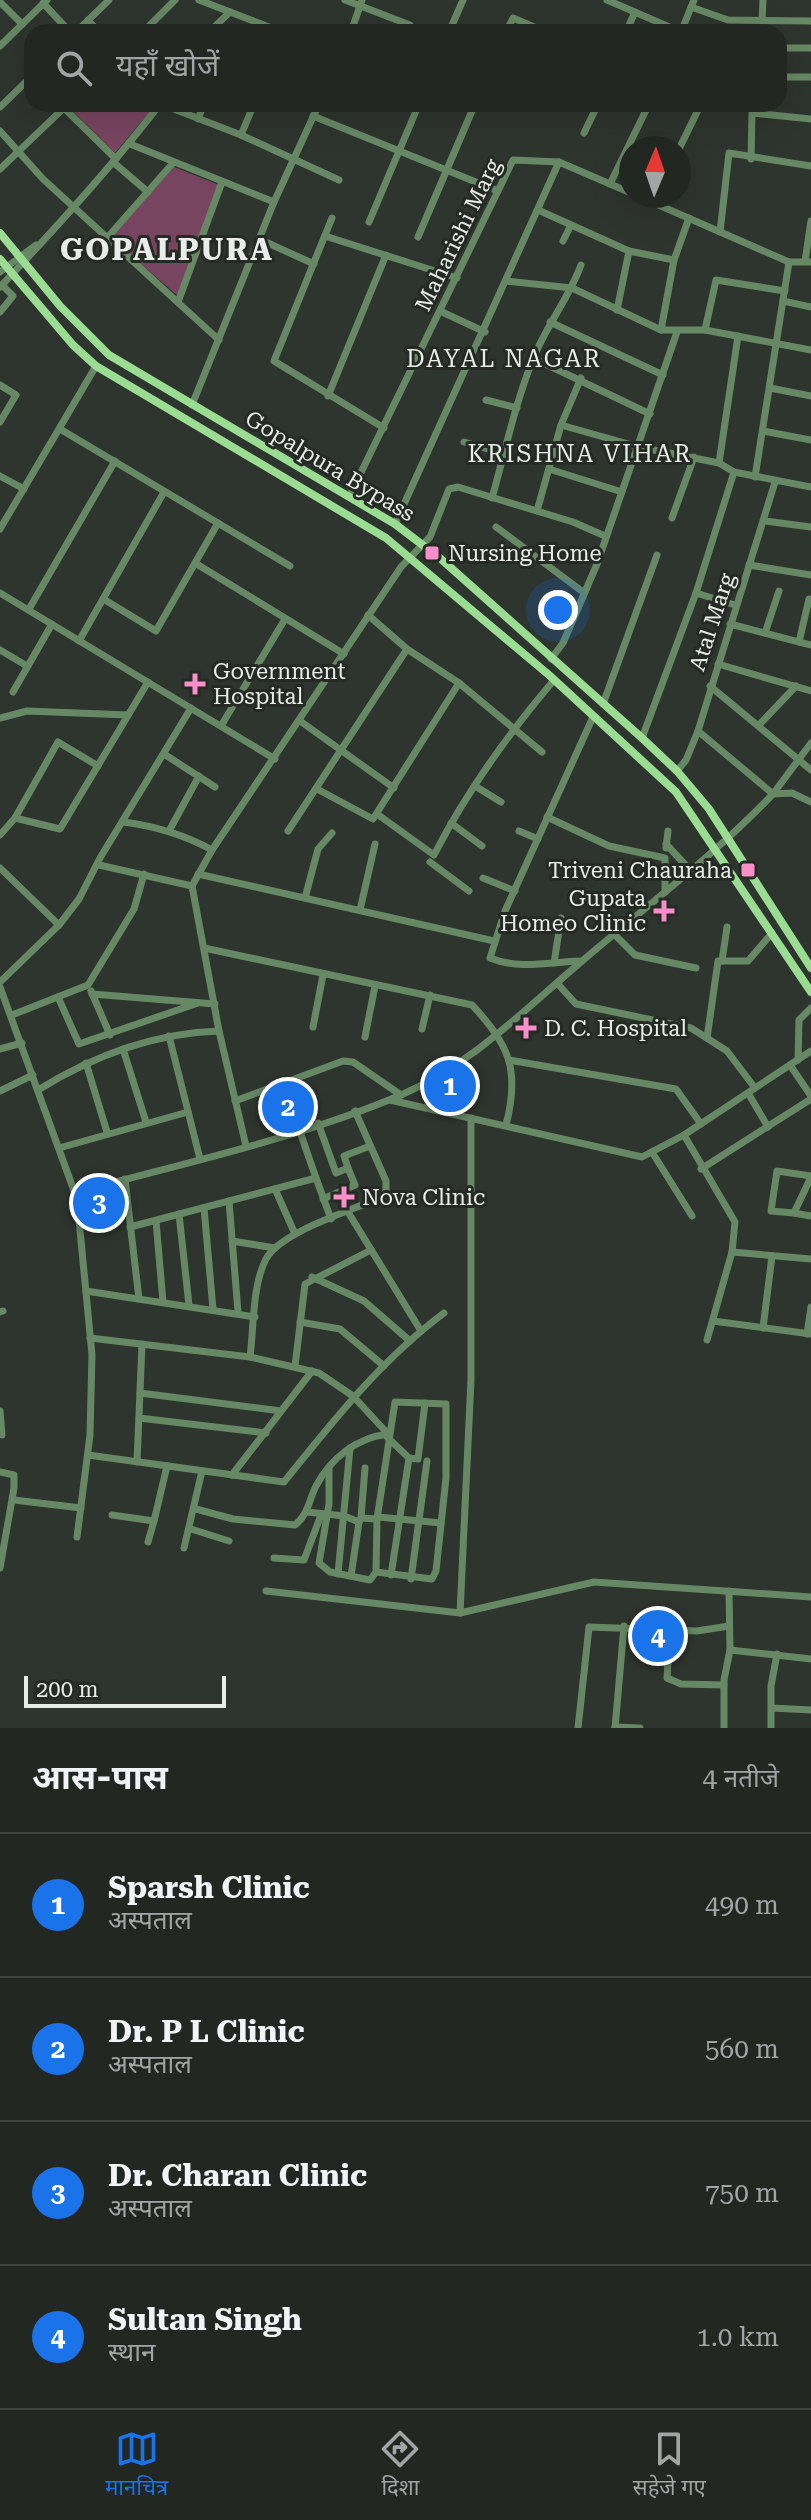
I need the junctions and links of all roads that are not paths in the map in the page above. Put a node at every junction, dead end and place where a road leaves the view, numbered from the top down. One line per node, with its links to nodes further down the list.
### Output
1 (109, 0): 15 (street)
2 (175, 0): 22 (street)
3 (199, 0): 13 (street)
4 (345, 0): 10 (street)
5 (463, 0): 27 (street)
6 (607, 0): 11 (street)
7 (763, 0): 16 (street)
8 (0, 2): 18 (street)
9 (45, 2): 18 (street); 19 (street)
10 (361, 2): 25 (street); 26 (street)
11 (623, 3): 14 (street)
12 (693, 4): 16 (street); 32 (street)
13 (230, 12): 23 (street); 24 (street)
14 (635, 12): 30 (street); 31 (street)
15 (88, 20): 20 (street); 21 (street)
16 (762, 21): 17 (street)
17 (811, 21)
18 (22, 24): 33 (street)
19 (63, 24)
20 (84, 24)
21 (92, 24)
22 (151, 24)
23 (217, 24)
24 (261, 24)
25 (354, 24)
26 (408, 24)
27 (452, 24)
28 (510, 24): 29 (street)
29 (527, 24)
30 (630, 24)
31 (663, 24)
32 (684, 24)
33 (0, 46)
34 (787, 48): 35 (street)
35 (811, 48)
36 (787, 77): 37 (street)
37 (811, 77)
38 (24, 84): 39 (street)
39 (0, 107)
40 (60, 112): 61 (street)
41 (71, 112): 64 (street)
42 (154, 112): 59 (street)
43 (180, 112): 53 (street)
44 (201, 112): 53 (street)
45 (251, 112): 57 (street)
46 (315, 112): 52 (street)
47 (416, 112): 60 (street)
48 (472, 112): 68 (street)
49 (593, 112): 56 (street)
50 (645, 112): 72 (street)
51 (697, 112): 58 (street)
52 (313, 116): 60 (street); 62 (street)
53 (198, 119): 57 (street)
54 (811, 119): 63 (street)
55 (0, 131): 61 (street)
56 (584, 133)
57 (241, 135): 62 (street)
58 (685, 136)
59 (130, 144): 64 (street); 66 (street)
60 (399, 150): 68 (street); 83 (street)
61 (19, 152): 69 (street); 77 (street)
62 (294, 158): 70 (street); 76 (street)
63 (751, 159): 67 (street); 85 (street)
64 (114, 160): 75 (street); 77 (street)
65 (559, 162): 72 (street); 74 (street, Maharishi Marg); 79 (street)
66 (173, 163): 71 (street); 75 (street)
67 (811, 166)
68 (447, 168): 74 (street); 88 (street)
69 (0, 169)
70 (339, 180)
71 (222, 182): 76 (street); 110 (street)
72 (610, 184): 73 (street)
73 (619, 188)
74 (498, 191): 104 (street, Maharishi Marg)
75 (148, 192): 89 (street)
76 (274, 202): 90 (street)
77 (73, 206): 89 (street); 92 (street)
78 (671, 208): 81 (street)
79 (538, 210): 84 (street); 105 (street)
80 (332, 218): 87 (street)
81 (689, 218): 85 (street); 96 (street)
82 (811, 221): 98 (street)
83 (369, 222)
84 (571, 225): 91 (street); 93 (street)
85 (720, 232): 97 (street)
86 (0, 233): 94 (main road, Gopalpura Bypass)
87 (325, 236): 95 (street); 100 (street)
88 (418, 237)
89 (107, 238): 110 (street)
90 (259, 239): 100 (street); 121 (street)
91 (563, 241)
92 (38, 243): 94 (street); 99 (street)
93 (629, 251): 96 (street); 112 (street)
94 (19, 255): 99 (main road, Gopalpura Bypass); 102 (street)
95 (386, 255): 104 (street); 130 (street)
96 (674, 260): 116 (street)
97 (789, 262): 98 (street); 108 (street)
98 (808, 262)
99 (26, 264): 103 (street); 133 (main road, Gopalpura Bypass)
100 (314, 264): 130 (street)
101 (581, 265): 107 (street)
102 (2, 266): 103 (main road, Gopalpura Bypass)
103 (13, 275): 106 (street); 125 (main road, Gopalpura Bypass)
104 (457, 278): 113 (street, Maharishi Marg)
105 (506, 281): 107 (street); 118 (street)
106 (1, 286): 114 (street)
107 (572, 288): 112 (street); 115 (street)
108 (785, 291): 109 (street); 117 (street)
109 (783, 301): 111 (street); 122 (street)
110 (178, 302): 121 (street)
111 (811, 307)
112 (617, 310): 116 (street)
113 (440, 311): 118 (street); 138 (street, Maharishi Marg)
114 (0, 312)
115 (550, 322): 124 (street); 126 (street)
116 (661, 330): 119 (street)
117 (705, 330): 119 (street); 120 (street)
118 (485, 332): 163 (street)
119 (677, 332): 126 (street)
120 (738, 336): 122 (street); 147 (street)
121 (219, 340): 133 (street)
122 (777, 344): 123 (street); 129 (street)
123 (811, 350)
124 (533, 358): 127 (street); 134 (street)
125 (96, 366): 139 (street); 170 (main road, Gopalpura Bypass)
126 (663, 375): 135 (street)
127 (581, 378): 135 (street); 137 (street)
128 (0, 385): 136 (street)
129 (770, 388): 131 (street); 140 (street)
130 (328, 396): 138 (street)
131 (811, 396)
132 (486, 400): 134 (street)
133 (192, 405): 157 (main road, Gopalpura Bypass)
134 (517, 408): 144 (street)
135 (650, 414): 143 (street)
136 (0, 422)
137 (561, 425): 143 (street); 148 (street)
138 (384, 428): 157 (street, Maharishi Marg)
139 (60, 429): 146 (street); 154 (street)
140 (763, 431): 141 (street); 151 (street)
141 (811, 440)
142 (464, 442): 144 (street)
143 (639, 447): 145 (street); 156 (street)
144 (505, 454): 158 (street)
145 (694, 457): 147 (street); 160 (street)
146 (115, 461): 155 (street); 182 (street)
147 (719, 463): 149 (street)
148 (549, 469): 156 (street); 159 (street)
149 (734, 472): 151 (street); 178 (street)
150 (0, 476): 154 (street)
151 (755, 477): 152 (street)
152 (775, 482): 153 (street); 161 (street, Atal Marg)
153 (811, 487)
154 (24, 489): 166 (street)
155 (164, 492): 162 (street); 180 (street)
156 (622, 492): 167 (street)
157 (350, 495): 163 (main road, Gopalpura Bypass)
158 (492, 498): 159 (street); 168 (street)
159 (537, 511): 167 (street)
160 (672, 518)
161 (765, 521): 165 (street); 172 (street, Atal Marg)
162 (218, 523): 171 (street); 173 (street)
163 (395, 524): 168 (main road, Gopalpura Bypass)
164 (496, 527): 176 (street)
165 (811, 527)
166 (0, 529)
167 (605, 536): 176 (street)
168 (422, 545): 170 (street); 194 (main road, Gopalpura Bypass)
169 (657, 555): 204 (street)
170 (410, 557): 183 (street); 197 (main road, Gopalpura Bypass)
171 (195, 563): 180 (street); 184 (street)
172 (749, 565): 174 (street); 181 (street, Atal Marg)
173 (290, 566)
174 (811, 575)
175 (779, 591): 187 (street)
176 (583, 592): 194 (street)
177 (0, 593): 182 (street)
178 (696, 593): 181 (street); 214 (street)
179 (809, 599): 189 (street)
180 (105, 600): 188 (street)
181 (735, 605): 186 (street, Atal Marg)
182 (29, 609): 185 (street)
183 (368, 615): 191 (street); 193 (street)
184 (285, 619): 193 (street); 211 (street)
185 (52, 624): 188 (street); 196 (street)
186 (730, 624): 187 (street); 195 (street, Atal Marg)
187 (765, 633): 189 (street)
188 (79, 641): 198 (street)
189 (799, 642): 190 (street)
190 (811, 645)
191 (407, 649): 199 (street); 216 (street)
192 (0, 650): 196 (street)
193 (344, 654): 209 (street)
194 (551, 659): 204 (main road, Gopalpura Bypass)
195 (718, 664): 200 (street, Atal Marg); 201 (street)
196 (27, 666): 203 (street)
197 (554, 680): 207 (main road, Gopalpura Bypass); 212 (street)
198 (148, 682): 205 (street); 206 (street)
199 (459, 683): 212 (street); 227 (street)
200 (710, 686): 210 (street); 213 (street, Atal Marg)
201 (796, 686): 202 (street); 210 (street)
202 (811, 691)
203 (13, 692)
204 (603, 704): 214 (main road, Gopalpura Bypass)
205 (191, 708): 211 (street); 218 (street)
206 (128, 715): 208 (street); 221 (street)
207 (593, 717): 233 (street); 249 (main road, Gopalpura Bypass)
208 (0, 718)
209 (300, 721): 216 (street); 220 (street)
210 (759, 725): 219 (street)
211 (221, 726): 220 (street)
212 (513, 729): 217 (street); 225 (street)
213 (698, 731): 223 (street, Atal Marg); 229 (street)
214 (642, 738): 223 (main road, Gopalpura Bypass)
215 (811, 743): 219 (street)
216 (342, 751): 227 (street); 228 (street)
217 (542, 752)
218 (164, 754): 224 (street); 235 (street)
219 (798, 758): 222 (street); 229 (street)
220 (275, 759): 248 (street)
221 (98, 766): 234 (street); 234 (street)
222 (811, 770)
223 (677, 771): 244 (main road, Gopalpura Bypass)
224 (199, 776): 226 (street); 237 (street)
225 (475, 786): 230 (street); 236 (street)
226 (215, 787)
227 (394, 788): 232 (street)
228 (317, 789): 232 (street); 238 (street)
229 (773, 794): 231 (street); 244 (street)
230 (501, 802)
231 (811, 802)
232 (377, 814): 251 (street)
233 (547, 817): 243 (street); 250 (street)
234 (15, 818): 242 (street)
235 (123, 822): 237 (street); 252 (street)
236 (451, 823): 247 (street); 251 (street)
237 (169, 831): 248 (street)
238 (288, 831)
239 (519, 831): 243 (street)
240 (668, 831): 246 (street)
241 (332, 833): 262 (street)
242 (0, 835)
243 (538, 839): 260 (street)
244 (728, 841): 249 (street); 275 (main road, Gopalpura Bypass)
245 (375, 844): 263 (street)
246 (666, 844): 250 (street); 254 (street)
247 (482, 846)
248 (212, 850): 256 (street)
249 (715, 850): 254 (street); 267 (main road, Gopalpura Bypass)
250 (665, 858): 261 (street)
251 (430, 861): 259 (street)
252 (99, 865): 255 (street); 265 (street)
253 (0, 868): 265 (street)
254 (691, 871): 261 (street)
255 (144, 874): 258 (street); 280 (street)
256 (198, 874): 258 (street); 262 (street)
257 (483, 878): 260 (street)
258 (192, 886): 270 (street)
259 (469, 891)
260 (515, 891): 269 (street)
261 (665, 892): 268 (street)
262 (305, 898): 263 (street)
263 (360, 910): 269 (street)
264 (561, 918): 274 (street)
265 (59, 925): 279 (street)
266 (727, 927): 273 (street)
267 (772, 933): 273 (street); 282 (main road, Gopalpura Bypass)
268 (615, 935): 272 (street); 276 (street)
269 (494, 941): 274 (street)
270 (204, 948): 277 (street); 288 (street)
271 (811, 951): 275 (street)
272 (581, 961): 274 (street); 278 (street)
273 (722, 961): 298 (street)
274 (554, 963)
275 (809, 965)
276 (696, 968)
277 (323, 975): 281 (street); 291 (street)
278 (557, 983): 294 (street); 298 (street)
279 (0, 984): 286 (street)
280 (88, 985): 283 (street); 285 (street)
281 (375, 986): 284 (street); 297 (street)
282 (811, 992)
283 (92, 994): 287 (street); 295 (street)
284 (430, 995): 292 (street); 294 (street)
285 (58, 997): 290 (street); 295 (street)
286 (3, 1002): 290 (street)
287 (198, 1003): 288 (street); 295 (street)
288 (216, 1007): 293 (street)
289 (811, 1008): 304 (street)
290 (12, 1015): 299 (street)
291 (313, 1027)
292 (422, 1029)
293 (219, 1031): 296 (street); 313 (street)
294 (498, 1033): 303 (street); 310 (street)
295 (110, 1035)
296 (169, 1036): 301 (street); 315 (street)
297 (365, 1037)
298 (707, 1038): 308 (street)
299 (22, 1043): 300 (street); 306 (street)
300 (0, 1049)
301 (123, 1049): 305 (street); 317 (street)
302 (811, 1051): 304 (street)
303 (509, 1060): 319 (street); 320 (street)
304 (794, 1062): 308 (street); 311 (street)
305 (86, 1063): 307 (street); 323 (street)
306 (33, 1075): 307 (street); 309 (street)
307 (38, 1090): 327 (street)
308 (752, 1090): 319 (street); 321 (street)
309 (0, 1091)
310 (401, 1095): 312 (street); 313 (street)
311 (811, 1098): 321 (street)
312 (388, 1099): 314 (street); 316 (street)
313 (235, 1101): 325 (street)
314 (355, 1111): 318 (street); 326 (street)
315 (188, 1112): 317 (street); 329 (street)
316 (471, 1118): 320 (street); 429 (street)
317 (146, 1122): 323 (street)
318 (318, 1123): 322 (street); 330 (street)
319 (701, 1124): 324 (street)
320 (506, 1125): 328 (street)
321 (768, 1127): 331 (street)
322 (299, 1129): 325 (street); 333 (street)
323 (107, 1132): 327 (street)
324 (684, 1135): 328 (street); 331 (street)
325 (246, 1146): 329 (street)
326 (370, 1146): 330 (street); 340 (street)
327 (59, 1148): 336 (street)
328 (652, 1152): 343 (street)
329 (200, 1159): 334 (street)
330 (348, 1168): 337 (street)
331 (701, 1169): 352 (street)
332 (811, 1176): 341 (street); 341 (street)
333 (316, 1178): 335 (street); 337 (street)
334 (125, 1179): 336 (street); 347 (street)
335 (275, 1189): 338 (street); 348 (street)
336 (75, 1193): 356 (street)
337 (323, 1199): 345 (street)
338 (229, 1201): 339 (street); 349 (street)
339 (204, 1208): 342 (street); 361 (street)
340 (348, 1212): 345 (street); 351 (street)
341 (794, 1213): 344 (street)
342 (179, 1214): 346 (street); 359 (street)
343 (692, 1216)
344 (811, 1216)
345 (331, 1219): 348 (street)
346 (156, 1221): 347 (street); 358 (street)
347 (130, 1227): 357 (street)
348 (295, 1234): 350 (street)
349 (232, 1241): 350 (street); 362 (street)
350 (275, 1248): 364 (street)
351 (371, 1250): 355 (street); 368 (street)
352 (732, 1252): 353 (street); 365 (street)
353 (772, 1256): 354 (street); 367 (street)
354 (811, 1259)
355 (312, 1277): 366 (street); 372 (street)
356 (86, 1291): 357 (street); 370 (street)
357 (139, 1299): 358 (street)
358 (163, 1302): 359 (street)
359 (189, 1305): 361 (street)
360 (811, 1307): 369 (street)
361 (213, 1309): 362 (street)
362 (238, 1312): 364 (street)
363 (444, 1313): 368 (street)
364 (255, 1317): 374 (street)
365 (713, 1321): 367 (street); 371 (street)
366 (300, 1322): 375 (street); 376 (street)
367 (763, 1328): 369 (street)
368 (421, 1331): 372 (street)
369 (809, 1334)
370 (90, 1338): 373 (street); 388 (street)
371 (707, 1340)
372 (410, 1341): 376 (street)
373 (142, 1344): 374 (street); 378 (street)
374 (250, 1357): 375 (street)
375 (295, 1366): 377 (street)
376 (384, 1366): 379 (street)
377 (312, 1371): 379 (street); 382 (street)
378 (140, 1393): 382 (street); 383 (street)
379 (353, 1396): 386 (street); 398 (street)
380 (425, 1403): 386 (street); 390 (street); 394 (street)
381 (0, 1411): 385 (street)
382 (281, 1411): 384 (street)
383 (139, 1418): 384 (street); 391 (street)
384 (266, 1433): 398 (street)
385 (2, 1435)
386 (388, 1436): 387 (street); 389 (street); 408 (street)
387 (350, 1448): 393 (street); 405 (street)
388 (88, 1455): 391 (street); 400 (street)
389 (409, 1458): 390 (street); 409 (street)
390 (423, 1459): 394 (street); 411 (street)
391 (137, 1462): 392 (street)
392 (167, 1466): 396 (street); 412 (street)
393 (329, 1466): 402 (street); 404 (street)
394 (446, 1466): 413 (street)
395 (365, 1468): 410 (street)
396 (202, 1471): 398 (street); 401 (street)
397 (0, 1472): 399 (street)
398 (232, 1475)
399 (14, 1500): 400 (street); 407 (street)
400 (81, 1508): 415 (street)
401 (196, 1509): 402 (street); 414 (street)
402 (307, 1512): 404 (street)
403 (112, 1515): 412 (street)
404 (324, 1515): 405 (street); 419 (street); 422 (street)
405 (344, 1516): 410 (street); 422 (street)
406 (0, 1517): 407 (street)
407 (11, 1518): 420 (street)
408 (378, 1518): 409 (street); 410 (street); 421 (street)
409 (398, 1518): 411 (street); 423 (street)
410 (360, 1520): 424 (street)
411 (418, 1520): 413 (street); 425 (street)
412 (154, 1521): 417 (street)
413 (441, 1523): 425 (street)
414 (191, 1529): 416 (street); 418 (street)
415 (77, 1537)
416 (229, 1541)
417 (148, 1542)
418 (184, 1548)
419 (274, 1558)
420 (0, 1562)
421 (376, 1572): 423 (street); 424 (street)
422 (338, 1574): 424 (street)
423 (391, 1575): 425 (street)
424 (351, 1576)
425 (411, 1579)
426 (266, 1591): 429 (street)
427 (729, 1591): 428 (street); 429 (street); 431 (street)
428 (811, 1597)
429 (460, 1613)
430 (624, 1626): 432 (street); 439 (street); 440 (street)
431 (729, 1626): 432 (street); 433 (street)
432 (670, 1630): 436 (street)
433 (730, 1650): 434 (street); 436 (street)
434 (777, 1654): 435 (street); 437 (street)
435 (811, 1659)
436 (724, 1685): 442 (street)
437 (772, 1708): 438 (street); 443 (street)
438 (811, 1710)
439 (615, 1727): 441 (street)
440 (578, 1728)
441 (640, 1728)
442 (724, 1728)
443 (771, 1728)

